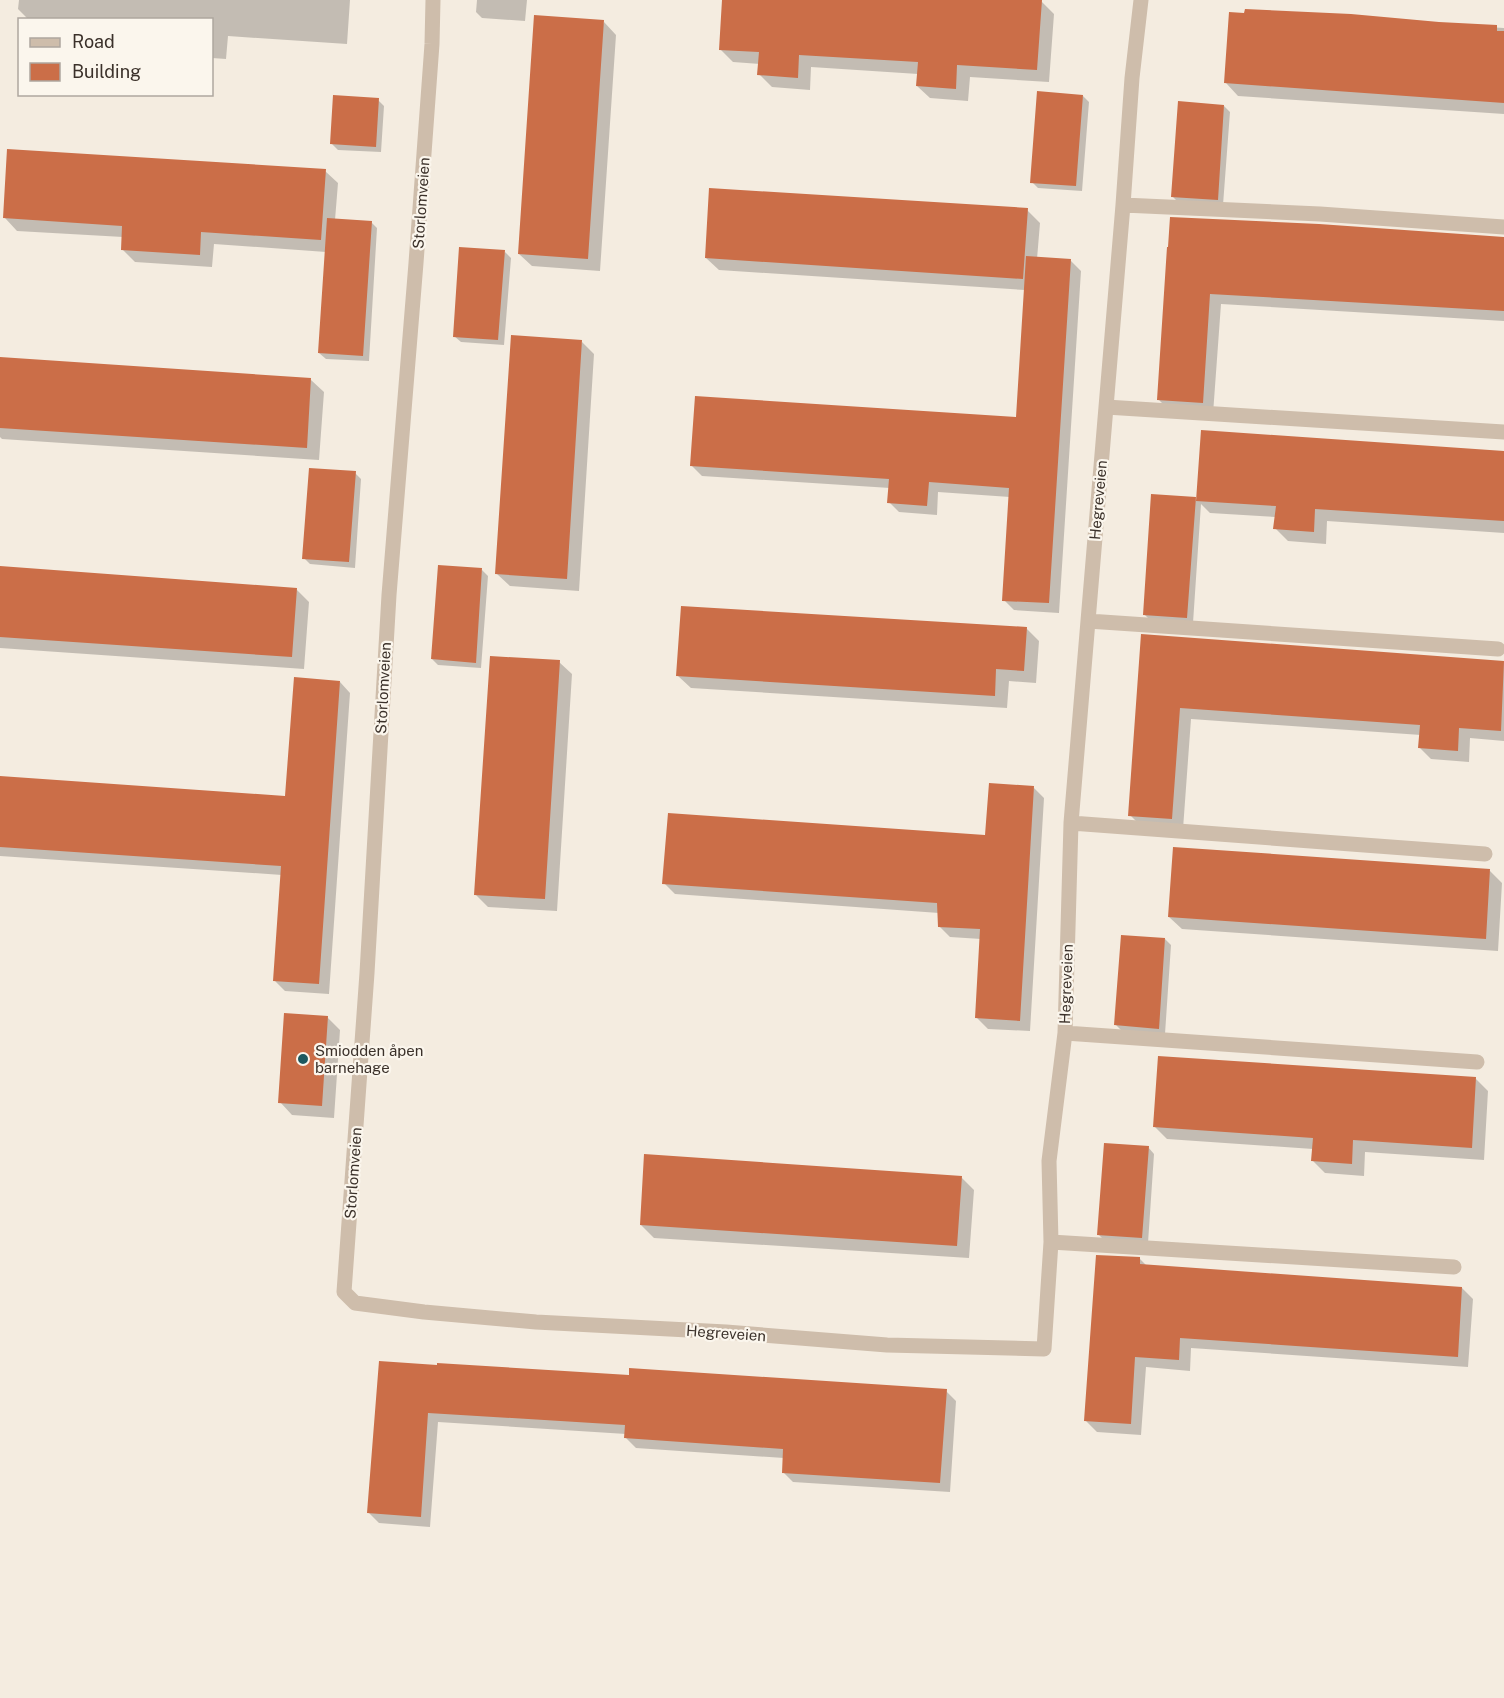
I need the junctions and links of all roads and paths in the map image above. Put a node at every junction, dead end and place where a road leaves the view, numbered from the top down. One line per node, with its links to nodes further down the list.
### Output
1 (433, 0): 15 (street, Storlomveien)
2 (1141, 0): 3 (street, Hegreveien)
3 (1123, 205): 4 (street); 5 (street, Hegreveien)
4 (1504, 228)
5 (1106, 407): 6 (street); 7 (street, Hegreveien)
6 (1504, 432)
7 (1088, 621): 8 (street); 9 (street, Hegreveien)
8 (1498, 649)
9 (1071, 823): 10 (street); 11 (street, Hegreveien)
10 (1485, 854)
11 (1065, 1033): 12 (street); 13 (street, Hegreveien)
12 (1477, 1062)
13 (1051, 1242): 14 (street); 15 (street, Hegreveien)
14 (1454, 1267)
15 (423, 1312)

